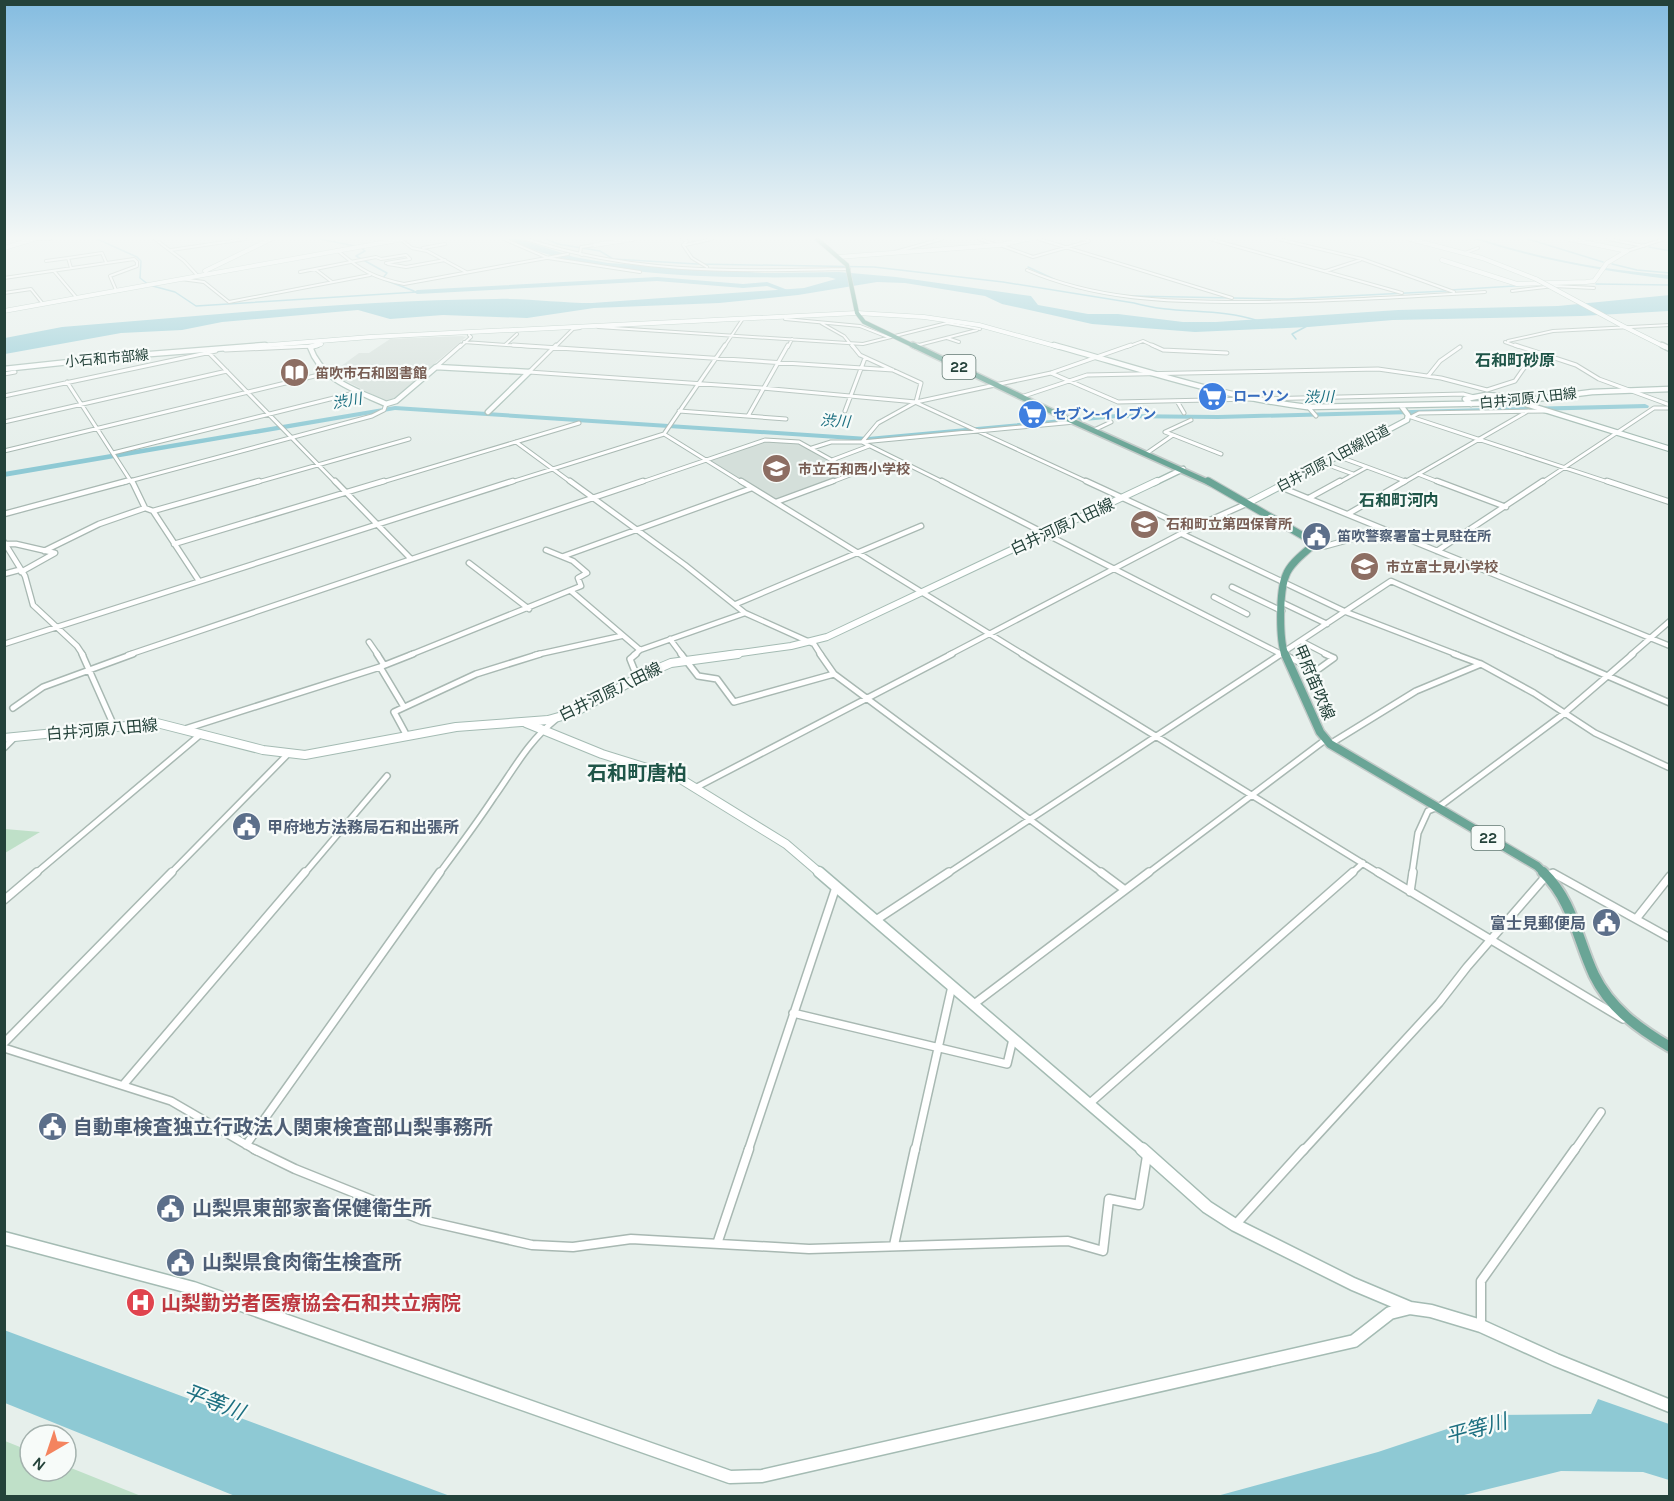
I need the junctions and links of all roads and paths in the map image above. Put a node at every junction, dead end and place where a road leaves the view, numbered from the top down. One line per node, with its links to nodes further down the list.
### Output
1 (855, 309): 3 (main road)
2 (1593, 309): 7 (main road, bridge)
3 (856, 312): 9 (main road, 白井河原八田線); 13 (main road, 小石和市部線); 14 (main road, 22)
4 (785, 319): 6 (street)
5 (742, 320): 12 (street)
6 (821, 322): 14 (street); 19 (street)
7 (1623, 325): 8 (street); 25 (main road); 27 (street)
8 (1670, 325)
9 (982, 328): 14 (street); 15 (street); 29 (main road, 白井河原八田線)
10 (518, 334): 20 (street)
11 (469, 335): 17 (street)
12 (731, 335): 16 (street); 24 (street); 30 (street)
13 (370, 337): 21 (main road); 35 (main road, 小石和市部線)
14 (892, 337): 19 (street); 22 (main road, 22)
15 (947, 338): 18 (street); 22 (street)
16 (792, 339): 19 (street); 32 (street)
17 (464, 342): 20 (street); 33 (street)
18 (959, 342)
19 (850, 343): 31 (street)
20 (505, 345): 24 (street)
21 (313, 346): 26 (street); 40 (main road)
22 (915, 346): 48 (main road, 22)
23 (1460, 347): 44 (street)
24 (554, 348): 30 (street); 39 (street)
25 (1670, 349)
26 (208, 352): 37 (street); 46 (street)
27 (1538, 352): 51 (street); 54 (street)
28 (1227, 353): 29 (street)
29 (1097, 357): 41 (street); 43 (main road, 白井河原八田線)
30 (714, 358): 32 (street); 47 (street)
31 (865, 358): 34 (street); 36 (street)
32 (778, 362): 34 (street); 49 (street)
33 (436, 367): 39 (main road); 66 (main road)
34 (862, 368): 36 (street); 56 (street)
35 (4, 369)
36 (893, 370): 61 (street)
37 (227, 371): 52 (street); 64 (street)
38 (15, 372): 42 (street)
39 (529, 372): 47 (street); 71 (main road)
40 (327, 373): 52 (street); 53 (main road)
41 (1051, 373): 45 (street); 48 (street)
42 (4, 374)
43 (1159, 374): 44 (street); 45 (street); 59 (main road, 白井河原八田線)
44 (1428, 376): 54 (street)
45 (1069, 381): 57 (street); 60 (street)
46 (67, 382): 55 (street); 64 (street)
47 (698, 383): 49 (street); 69 (street)
48 (998, 387): 57 (main road, 22); 61 (street)
49 (762, 388): 56 (street); 75 (street)
50 (1670, 389): 51 (main road, 白井河原八田線)
51 (1630, 390): 62 (main road, 白井河原八田線); 65 (street)
52 (248, 392): 74 (street); 85 (street)
53 (358, 392): 66 (main road); 74 (street)
54 (1486, 392): 58 (main road); 62 (main road)
55 (4, 396)
56 (851, 396): 61 (street); 70 (street)
57 (1021, 397): 80 (main road, 22)
58 (1474, 397): 59 (street); 63 (main road)
59 (1256, 399): 60 (street); 67 (main road, 白井河原八田線)
60 (1177, 401): 72 (street)
61 (916, 402): 84 (street); 93 (street)
62 (1520, 402): 63 (main road, 白井河原八田線); 68 (main road)
63 (1471, 404): 73 (main road, 白井河原八田線)
64 (82, 405): 79 (street); 85 (street)
65 (1670, 406): 89 (street)
66 (386, 407): 91 (street)
67 (1310, 409): 73 (main road, 白井河原八田線); 76 (street)
68 (1529, 409): 73 (street); 89 (main road); 94 (street)
69 (679, 411): 75 (street); 87 (street)
70 (845, 411)
71 (488, 412)
72 (1184, 413)
73 (1407, 413): 94 (street); 103 (main road, 白井河原八田線旧道)
74 (269, 414): 83 (street); 102 (street)
75 (748, 416): 77 (street)
76 (1316, 416)
77 (786, 419)
78 (1191, 420): 90 (street)
79 (4, 422)
80 (1075, 422): 86 (main road, 22); 88 (street)
81 (1111, 422): 86 (street)
82 (579, 423): 95 (street)
83 (280, 426): 91 (street)
84 (969, 427): 88 (street)
85 (97, 428): 99 (street); 102 (street)
86 (1094, 429): 100 (main road, 22)
87 (667, 430): 104 (street); 110 (street)
88 (979, 431): 93 (street); 119 (street)
89 (1617, 433): 98 (main road); 109 (street)
90 (1173, 435): 100 (street); 101 (street)
91 (291, 438): 107 (street); 114 (street)
92 (409, 439): 107 (street)
93 (864, 439): 96 (street); 97 (street)
94 (1480, 439): 109 (street); 113 (street)
95 (516, 442): 110 (street); 118 (street)
96 (869, 446): 105 (street); 135 (street)
97 (812, 448): 104 (street); 105 (street)
98 (1670, 449)
99 (4, 451)
100 (1147, 453): 111 (main road, 22)
101 (1221, 454)
102 (115, 455): 114 (street)
103 (1337, 456): 106 (main road, 白井河原八田線旧道); 108 (street)
104 (706, 460): 117 (street); 121 (street)
105 (832, 460): 122 (street)
106 (1323, 463): 112 (street); 116 (main road, 白井河原八田線旧道)
107 (316, 465): 118 (street); 127 (street)
108 (1366, 467): 112 (street); 115 (street)
109 (1565, 467): 123 (street); 125 (street)
110 (552, 469): 121 (street); 130 (street)
111 (1183, 469): 119 (main road, 白井河原八田線); 124 (main road, 22)
112 (1353, 474): 120 (street)
113 (1418, 474): 115 (street); 125 (street)
114 (131, 480): 126 (street); 128 (street)
115 (1405, 481): 129 (street)
116 (1278, 486): 120 (street); 124 (main road, 白井河原八田線旧道)
117 (752, 488): 122 (street); 134 (street)
118 (345, 493): 130 (street); 138 (street)
119 (1124, 497): 132 (street); 135 (main road, 白井河原八田線)
120 (1309, 498): 129 (street)
121 (592, 499): 134 (street); 145 (street)
122 (776, 502): 143 (street)
123 (1670, 502)
124 (1246, 504): 132 (street); 139 (main road, 22)
125 (1506, 507): 142 (street)
126 (145, 508): 127 (street); 141 (street)
127 (153, 511): 138 (street)
128 (4, 514)
129 (1348, 514): 133 (street)
130 (376, 525): 145 (street); 150 (street)
131 (921, 526): 143 (street)
132 (1190, 529): 136 (street)
133 (1384, 530): 139 (street); 142 (street)
134 (637, 531): 144 (street); 156 (street)
135 (1047, 533): 147 (street); 154 (main road, 白井河原八田線)
136 (1182, 534): 147 (street); 151 (street)
137 (5, 544): 141 (street); 148 (street)
138 (174, 544): 150 (street)
139 (1311, 547): 151 (main road)
140 (546, 550): 144 (street)
141 (44, 551): 148 (street)
142 (1437, 552): 167 (street)
143 (857, 553): 154 (street); 156 (street)
144 (564, 556): 153 (street)
145 (411, 560): 179 (street)
146 (469, 563): 158 (street)
147 (1116, 569): 165 (street); 175 (street)
148 (20, 571): 149 (street); 164 (street)
149 (4, 574)
150 (198, 581): 164 (street)
151 (1284, 581): 157 (main road, 甲府笛吹線); 159 (street)
152 (1232, 587): 157 (street)
153 (571, 591): 158 (street); 166 (street)
154 (921, 592): 165 (street); 171 (main road, 白井河原八田線)
155 (1214, 597): 161 (street)
156 (736, 604): 160 (street)
157 (1282, 607): 163 (street); 175 (main road, 甲府笛吹線)
158 (529, 609): 178 (street)
159 (1346, 612): 163 (street); 177 (street); 181 (street)
160 (745, 613): 168 (street); 171 (street)
161 (1247, 614)
162 (1670, 621): 167 (street)
163 (1328, 624): 169 (street)
164 (56, 626): 172 (street); 179 (street)
165 (990, 635): 183 (street); 195 (street)
166 (621, 636): 174 (street); 185 (street)
167 (1650, 638): 173 (street); 181 (street)
168 (670, 639): 174 (street); 176 (street)
169 (1301, 641): 175 (street); 175 (street)
170 (369, 642): 178 (street)
171 (810, 642): 176 (main road, 白井河原八田線); 180 (street)
172 (4, 644)
173 (1670, 646)
174 (640, 650): 182 (street)
175 (1283, 654): 195 (street); 198 (main road, 甲府笛吹線)
176 (686, 659): 180 (street); 182 (main road, 白井河原八田線)
177 (1481, 664): 187 (street); 198 (street)
178 (382, 666): 185 (street); 191 (street)
179 (90, 668): 186 (street); 190 (street)
180 (834, 674): 183 (street)
181 (1606, 675): 184 (street); 187 (street)
182 (641, 676): 188 (main road, 白井河原八田線)
183 (867, 699): 203 (street); 206 (street)
184 (1670, 703)
185 (404, 707): 194 (street)
186 (13, 708)
187 (1563, 712): 201 (street); 205 (street)
188 (559, 717): 189 (main road, 白井河原八田線); 192 (street)
189 (526, 723): 192 (main road); 194 (main road, 白井河原八田線)
190 (114, 726): 191 (main road, 白井河原八田線); 196 (main road, 白井河原八田線)
191 (185, 729): 193 (main road, 白井河原八田線)
192 (542, 730): 203 (main road); 230 (street)
193 (203, 733): 200 (main road, 白井河原八田線); 213 (street)
194 (407, 736): 200 (main road, 白井河原八田線)
195 (1156, 736): 204 (street); 206 (street)
196 (15, 737): 197 (main road, 白井河原八田線); 199 (street)
197 (4, 738)
198 (1328, 742): 204 (street); 205 (main road, 甲府笛吹線 / 22)
199 (4, 748)
200 (287, 755): 223 (street)
201 (1670, 768)
202 (387, 776): 227 (street)
203 (695, 788): 210 (main road)
204 (1252, 794): 207 (street); 211 (street)
205 (1434, 807): 208 (main road, 甲府笛吹線 / 22); 212 (street)
206 (1029, 818): 211 (street); 215 (street)
207 (1363, 864): 212 (street); 228 (street)
208 (1547, 875): 214 (street); 217 (street); 221 (main road, 甲府笛吹線 / 22)
209 (1670, 876): 214 (street)
210 (837, 885): 215 (main road); 220 (street)
211 (1125, 890): 219 (street)
212 (1410, 892): 217 (street)
213 (4, 900)
214 (1636, 918): 216 (street)
215 (876, 920): 218 (main road)
216 (1670, 938)
217 (1491, 939): 221 (street); 232 (street)
218 (952, 986): 219 (main road); 224 (street)
219 (974, 1004): 222 (main road)
220 (793, 1013): 224 (street); 234 (street)
221 (1633, 1023): 225 (main road, 甲府笛吹線 / 22)
222 (1013, 1039): 224 (street); 228 (main road)
223 (4, 1043)
224 (938, 1046): 235 (street)
225 (1670, 1047)
226 (4, 1048): 227 (street)
227 (124, 1084): 230 (street)
228 (1090, 1102): 231 (main road)
229 (1601, 1112): 237 (street)
230 (246, 1145): 234 (street)
231 (1147, 1153): 232 (main road); 235 (street)
232 (1235, 1225): 236 (main road)
233 (4, 1238): 236 (main road)
234 (717, 1244): 235 (street)
235 (894, 1245)
236 (1410, 1308): 237 (main road)
237 (1481, 1326): 238 (main road)
238 (1670, 1406)

